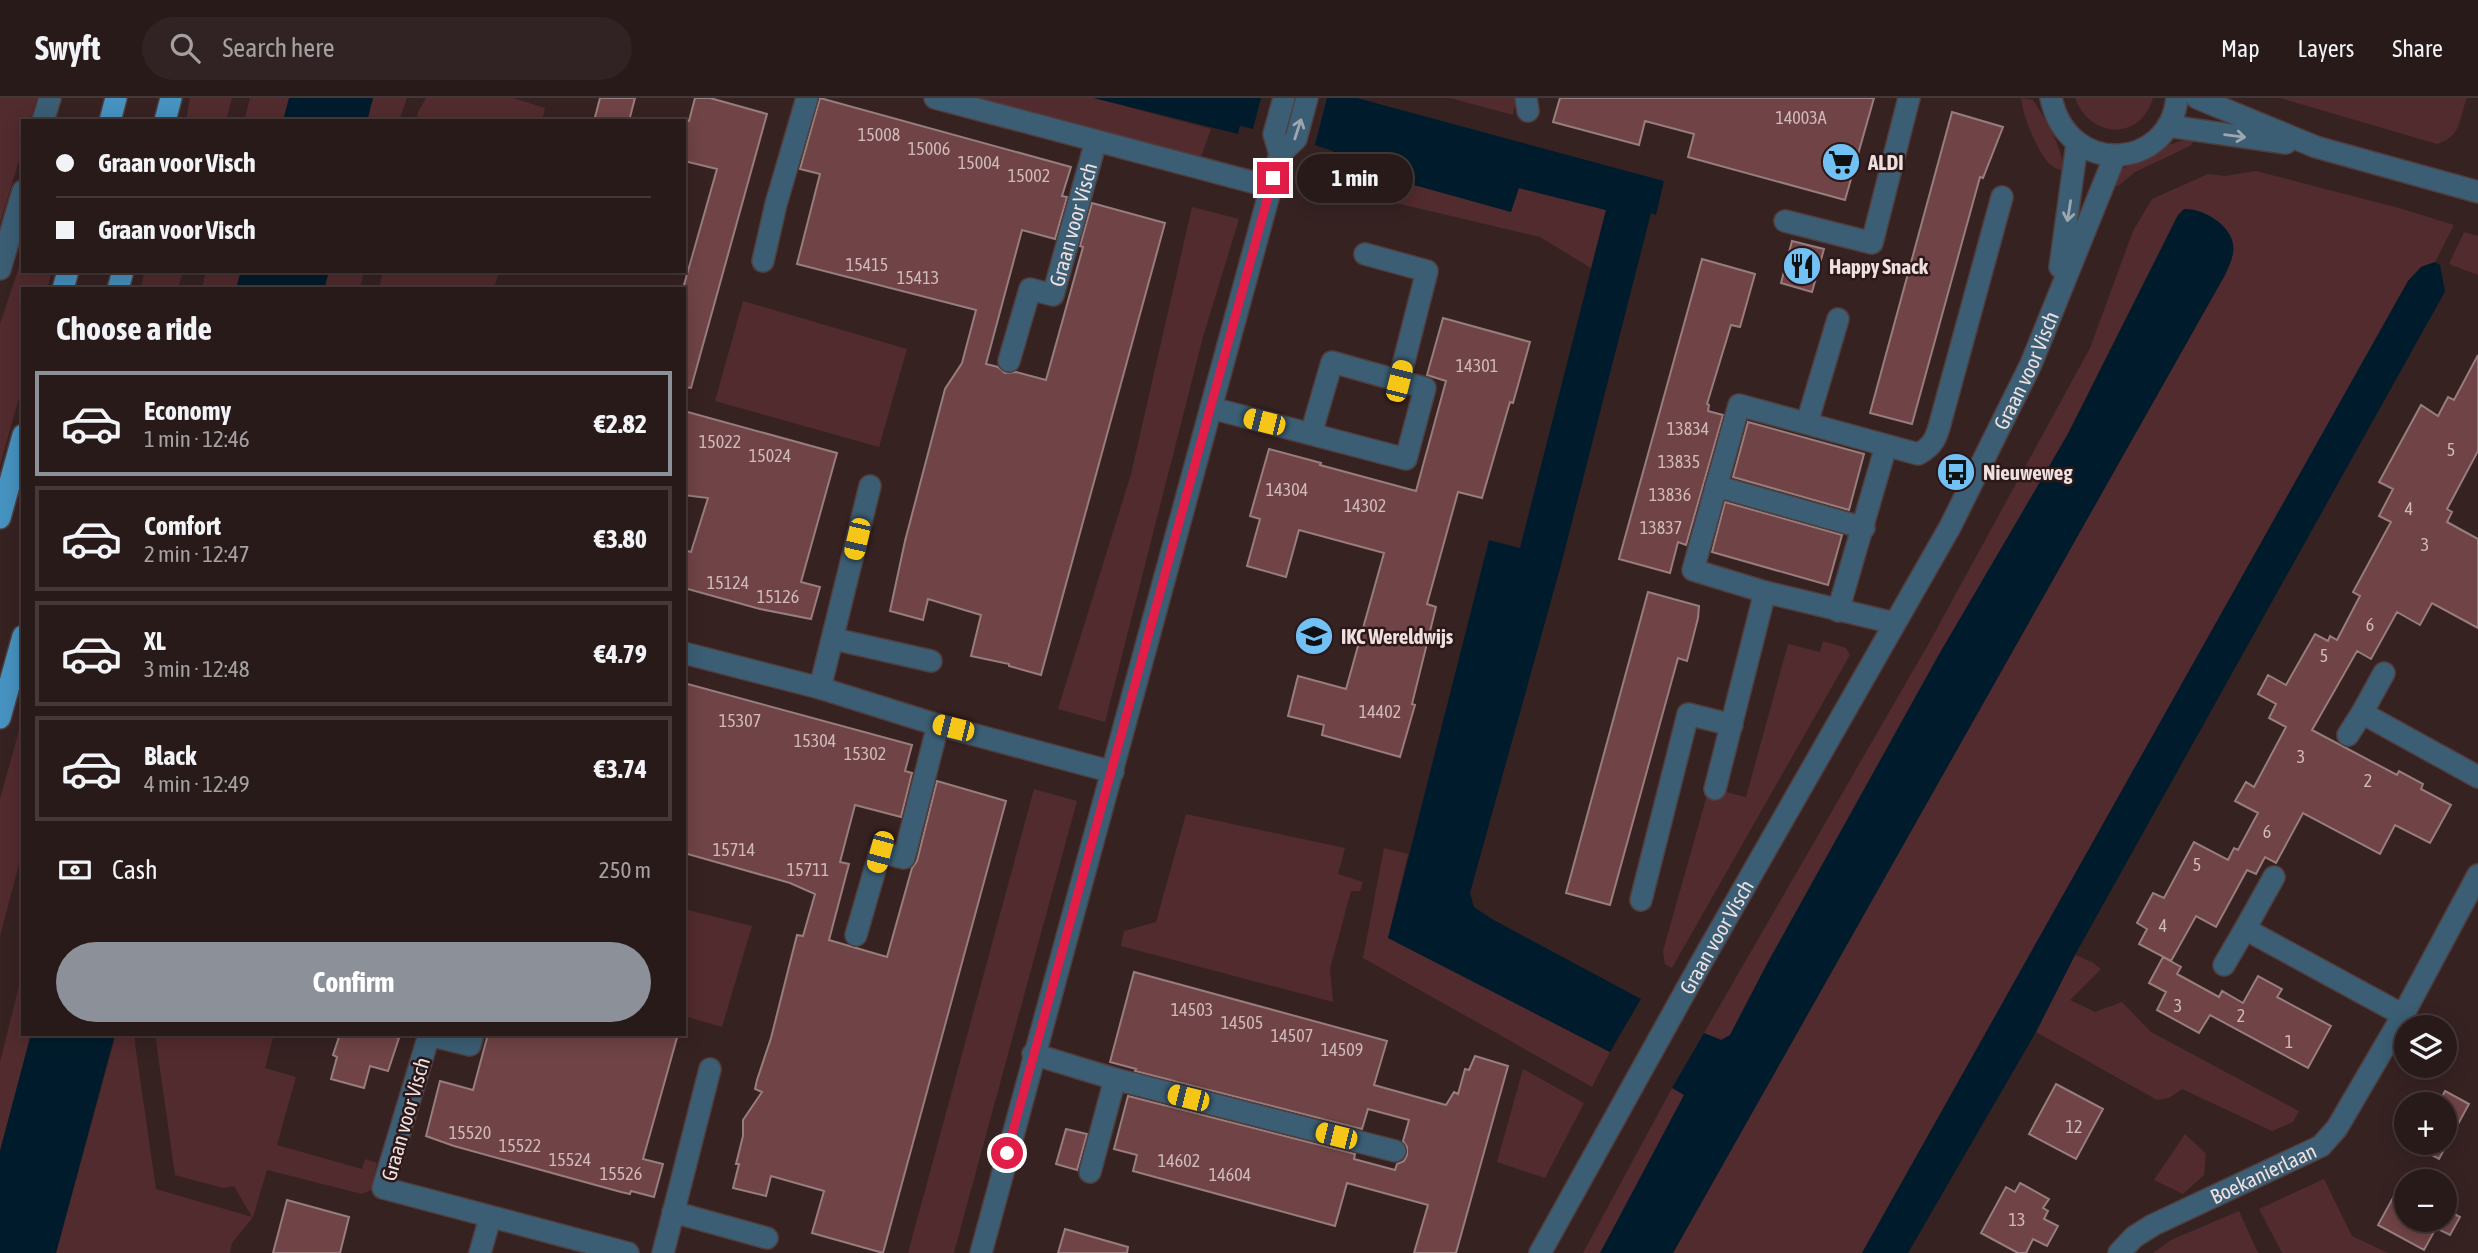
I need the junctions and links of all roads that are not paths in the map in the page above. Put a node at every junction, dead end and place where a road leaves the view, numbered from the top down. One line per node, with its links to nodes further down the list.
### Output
1 (50, 98): 12 (street)
2 (116, 98): 13 (main road)
3 (171, 98): 14 (main road)
4 (807, 98): 27 (street)
5 (934, 98): 16 (street, Graan voor Visch)
6 (1284, 98): 19 (street)
7 (1307, 98): 19 (street, one-way to 7)
8 (1909, 98): 25 (street)
9 (2051, 98): 17 (street)
10 (2177, 98): 15 (street)
11 (2197, 98): 18 (street)
12 (44, 119)
13 (111, 119)
14 (165, 119)
15 (2168, 126): 18 (street, one-way to 18); 20 (street)
16 (1096, 141): 21 (street, Graan voor Visch); 31 (street, Graan voor Visch)
17 (2077, 144): 20 (street); 29 (street, Graan voor Visch, one-way to 29)
18 (2316, 147): 22 (street)
19 (1280, 154): 21 (street)
20 (2115, 156): 29 (street, Graan voor Visch)
21 (1271, 187): 33 (street)
22 (2478, 192)
23 (2002, 197): 37 (street)
24 (21, 198): 28 (street)
25 (1785, 221)
26 (1366, 254): 32 (street)
27 (763, 261)
28 (0, 269)
29 (2055, 300): 44 (street, Graan voor Visch)
30 (1838, 319): 34 (street)
31 (1009, 361)
32 (1399, 381): 35 (street); 35 (street)
33 (1210, 408): 35 (street); 56 (street)
34 (1807, 423): 37 (street); 39 (street)
35 (1311, 434)
36 (21, 442): 40 (main road)
37 (1886, 446): 41 (street)
38 (870, 486): 45 (street)
39 (1716, 486): 41 (street); 42 (street)
40 (0, 518)
41 (1864, 528): 43 (street)
42 (1765, 592): 43 (street); 54 (street)
43 (1838, 611): 44 (street)
44 (1894, 623): 82 (street, Graan voor Visch)
45 (834, 639): 48 (street); 50 (street)
46 (21, 643): 52 (main road)
47 (686, 654): 50 (street)
48 (931, 661)
49 (2384, 673): 51 (street)
50 (821, 688): 53 (street)
51 (2361, 713): 55 (street); 57 (street)
52 (0, 718)
53 (938, 725): 56 (street); 63 (street)
54 (1732, 725): 58 (street); 61 (street)
55 (2348, 736)
56 (1113, 772): 70 (street)
57 (2478, 777)
58 (1715, 789)
59 (2478, 875): 65 (street, Boekanierlaan)
60 (2274, 877): 62 (street)
61 (1641, 900)
62 (2245, 929): 64 (street); 65 (street)
63 (856, 935)
64 (2224, 965)
65 (2403, 1015)
66 (2394, 1030): 83 (street, Boekanierlaan)
67 (429, 1036): 76 (street, Graan voor Visch)
68 (433, 1036): 69 (street, Graan voor Visch)
69 (472, 1036)
70 (1033, 1054): 72 (street); 81 (street)
71 (710, 1069): 75 (street)
72 (1115, 1079): 73 (street); 74 (street)
73 (1395, 1152)
74 (1090, 1172)
75 (673, 1212): 77 (street); 80 (street)
76 (490, 1218): 78 (street); 79 (street, Graan voor Visch)
77 (767, 1238)
78 (480, 1253)
79 (628, 1253)
80 (663, 1253)
81 (981, 1253)
82 (1540, 1253)
83 (2119, 1253)

